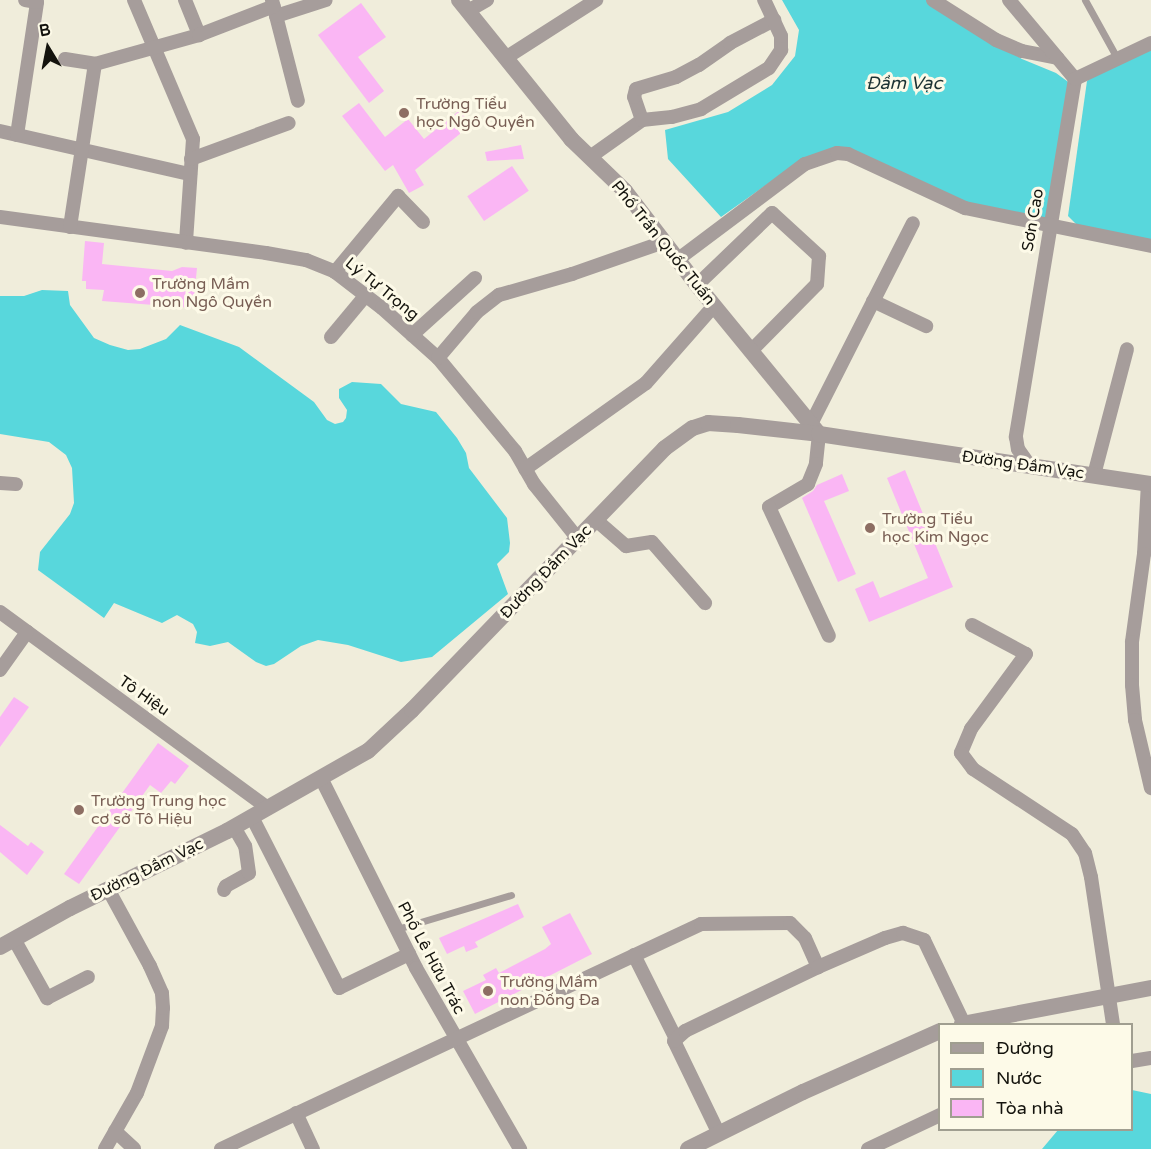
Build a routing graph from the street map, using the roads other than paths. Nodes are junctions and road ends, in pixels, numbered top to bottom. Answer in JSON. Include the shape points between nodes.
{"nodes":[{"id":1,"x":25,"y":0,"type":"edge"},
{"id":2,"x":134,"y":0,"type":"edge"},
{"id":3,"x":185,"y":0,"type":"edge"},
{"id":4,"x":326,"y":0,"type":"edge"},
{"id":5,"x":487,"y":0,"type":"edge"},
{"id":6,"x":596,"y":0,"type":"edge"},
{"id":7,"x":764,"y":0,"type":"edge"},
{"id":8,"x":933,"y":0,"type":"edge"},
{"id":9,"x":1009,"y":0,"type":"edge"},
{"id":10,"x":1085,"y":0,"type":"edge"},
{"id":11,"x":464,"y":6,"type":"edge"},
{"id":12,"x":274,"y":7,"type":"edge"},
{"id":13,"x":774,"y":20,"type":"junction"},
{"id":14,"x":199,"y":35,"type":"junction"},
{"id":15,"x":1151,"y":43,"type":"edge"},
{"id":16,"x":153,"y":49,"type":"junction"},
{"id":17,"x":507,"y":57,"type":"junction"},
{"id":18,"x":1057,"y":58,"type":"junction"},
{"id":19,"x":1117,"y":58,"type":"junction"},
{"id":20,"x":65,"y":59,"type":"dead end"},
{"id":21,"x":95,"y":64,"type":"junction"},
{"id":22,"x":1075,"y":79,"type":"junction"},
{"id":23,"x":298,"y":101,"type":"dead end"},
{"id":24,"x":642,"y":120,"type":"junction"},
{"id":25,"x":289,"y":123,"type":"dead end"},
{"id":26,"x":0,"y":131,"type":"edge"},
{"id":27,"x":17,"y":135,"type":"junction"},
{"id":28,"x":82,"y":148,"type":"junction"},
{"id":29,"x":590,"y":157,"type":"junction"},
{"id":30,"x":191,"y":159,"type":"junction"},
{"id":31,"x":190,"y":174,"type":"junction"},
{"id":32,"x":0,"y":218,"type":"edge"},
{"id":33,"x":423,"y":222,"type":"dead end"},
{"id":34,"x":913,"y":223,"type":"dead end"},
{"id":35,"x":70,"y":227,"type":"junction"},
{"id":36,"x":1049,"y":227,"type":"junction"},
{"id":37,"x":664,"y":242,"type":"junction"},
{"id":38,"x":186,"y":243,"type":"junction"},
{"id":39,"x":1151,"y":246,"type":"edge"},
{"id":40,"x":677,"y":260,"type":"junction"},
{"id":41,"x":335,"y":272,"type":"junction"},
{"id":42,"x":475,"y":278,"type":"dead end"},
{"id":43,"x":697,"y":285,"type":"junction"},
{"id":44,"x":366,"y":295,"type":"junction"},
{"id":45,"x":873,"y":301,"type":"junction"},
{"id":46,"x":714,"y":306,"type":"junction"},
{"id":47,"x":926,"y":326,"type":"dead end"},
{"id":48,"x":412,"y":335,"type":"junction"},
{"id":49,"x":331,"y":337,"type":"dead end"},
{"id":50,"x":1127,"y":349,"type":"dead end"},
{"id":51,"x":752,"y":351,"type":"junction"},
{"id":52,"x":438,"y":358,"type":"junction"},
{"id":53,"x":815,"y":429,"type":"junction"},
{"id":54,"x":1029,"y":465,"type":"junction"},
{"id":55,"x":525,"y":469,"type":"junction"},
{"id":56,"x":1094,"y":475,"type":"junction"},
{"id":57,"x":0,"y":483,"type":"edge"},
{"id":58,"x":1149,"y":483,"type":"edge"},
{"id":59,"x":16,"y":484,"type":"dead end"},
{"id":60,"x":596,"y":520,"type":"junction"},
{"id":61,"x":578,"y":539,"type":"junction"},
{"id":62,"x":705,"y":603,"type":"dead end"},
{"id":63,"x":0,"y":612,"type":"edge"},
{"id":64,"x":972,"y":626,"type":"dead end"},
{"id":65,"x":27,"y":632,"type":"junction"},
{"id":66,"x":829,"y":636,"type":"dead end"},
{"id":67,"x":0,"y":670,"type":"edge"},
{"id":68,"x":321,"y":778,"type":"junction"},
{"id":69,"x":1151,"y":788,"type":"edge"},
{"id":70,"x":268,"y":808,"type":"junction"},
{"id":71,"x":252,"y":817,"type":"junction"},
{"id":72,"x":234,"y":827,"type":"junction"},
{"id":73,"x":108,"y":889,"type":"junction"},
{"id":74,"x":224,"y":890,"type":"dead end"},
{"id":75,"x":511,"y":895,"type":"dead end"},
{"id":76,"x":396,"y":929,"type":"junction"},
{"id":77,"x":7,"y":943,"type":"edge"},
{"id":78,"x":409,"y":954,"type":"junction"},
{"id":79,"x":634,"y":955,"type":"junction"},
{"id":80,"x":818,"y":967,"type":"junction"},
{"id":81,"x":88,"y":977,"type":"dead end"},
{"id":82,"x":1151,"y":988,"type":"edge"},
{"id":83,"x":1109,"y":996,"type":"junction"},
{"id":84,"x":964,"y":1023,"type":"edge"},
{"id":85,"x":969,"y":1023,"type":"edge"},
{"id":86,"x":1113,"y":1023,"type":"edge"},
{"id":87,"x":938,"y":1031,"type":"edge"},
{"id":88,"x":676,"y":1039,"type":"junction"},
{"id":89,"x":455,"y":1040,"type":"junction"},
{"id":90,"x":1151,"y":1058,"type":"edge"},
{"id":91,"x":1133,"y":1061,"type":"edge"},
{"id":92,"x":296,"y":1113,"type":"junction"},
{"id":93,"x":938,"y":1115,"type":"edge"},
{"id":94,"x":115,"y":1131,"type":"junction"},
{"id":95,"x":719,"y":1134,"type":"junction"},
{"id":96,"x":693,"y":1148,"type":"edge"},
{"id":97,"x":105,"y":1149,"type":"edge"},
{"id":98,"x":134,"y":1149,"type":"edge"},
{"id":99,"x":221,"y":1149,"type":"edge"},
{"id":100,"x":313,"y":1149,"type":"edge"},
{"id":101,"x":520,"y":1149,"type":"edge"},
{"id":102,"x":868,"y":1149,"type":"edge"}],
"edges":[{"from":1,"to":27,"type":"street","via":[[37,2]]},
{"from":2,"to":16,"type":"street","via":[[152,37]]},
{"from":3,"to":14,"type":"street"},
{"from":4,"to":12,"type":"street"},
{"from":5,"to":11,"type":"street"},
{"from":6,"to":17,"type":"street"},
{"from":7,"to":13,"type":"street"},
{"from":8,"to":18,"type":"street","via":[[996,40]]},
{"from":9,"to":18,"type":"street"},
{"from":10,"to":19,"type":"lane"},
{"from":11,"to":17,"type":"street","name":"Phố Trần Quốc Tuấn"},
{"from":12,"to":14,"type":"street"},
{"from":12,"to":23,"type":"street"},
{"from":13,"to":24,"type":"street","via":[[675,77],[636,88],[634,97]]},
{"from":13,"to":24,"type":"street","via":[[781,36],[781,50],[769,68],[701,109]]},
{"from":14,"to":16,"type":"street"},
{"from":15,"to":19,"type":"street"},
{"from":16,"to":21,"type":"street"},
{"from":16,"to":30,"type":"street","via":[[193,139]]},
{"from":17,"to":29,"type":"street","name":"Phố Trần Quốc Tuấn","via":[[571,139]]},
{"from":18,"to":22,"type":"street"},
{"from":19,"to":22,"type":"street"},
{"from":20,"to":21,"type":"street"},
{"from":21,"to":28,"type":"street"},
{"from":22,"to":36,"type":"street","name":"Sơn Cao"},
{"from":24,"to":29,"type":"street"},
{"from":25,"to":30,"type":"street"},
{"from":26,"to":27,"type":"street"},
{"from":27,"to":28,"type":"street"},
{"from":28,"to":31,"type":"street"},
{"from":28,"to":35,"type":"street"},
{"from":29,"to":37,"type":"street","name":"Phố Trần Quốc Tuấn","via":[[624,191]]},
{"from":30,"to":31,"type":"street"},
{"from":31,"to":38,"type":"street"},
{"from":32,"to":35,"type":"street","name":"Lý Tự Trọng"},
{"from":33,"to":41,"type":"street","via":[[398,196]]},
{"from":34,"to":45,"type":"street"},
{"from":35,"to":38,"type":"street","name":"Lý Tự Trọng"},
{"from":36,"to":39,"type":"street"},
{"from":36,"to":40,"type":"street","via":[[965,208],[848,154],[837,153],[805,164]]},
{"from":36,"to":54,"type":"street","name":"Sơn Cao","via":[[1016,437],[1018,449]]},
{"from":37,"to":40,"type":"street","name":"Phố Trần Quốc Tuấn"},
{"from":37,"to":52,"type":"street","via":[[499,295],[477,312]]},
{"from":38,"to":41,"type":"street","name":"Lý Tự Trọng","via":[[306,260]]},
{"from":40,"to":43,"type":"street","name":"Phố Trần Quốc Tuấn"},
{"from":41,"to":44,"type":"street","name":"Lý Tự Trọng"},
{"from":42,"to":48,"type":"street"},
{"from":43,"to":46,"type":"street","name":"Phố Trần Quốc Tuấn"},
{"from":43,"to":51,"type":"street","via":[[772,213],[819,256],[817,284]]},
{"from":44,"to":48,"type":"street","name":"Lý Tự Trọng"},
{"from":44,"to":49,"type":"street"},
{"from":45,"to":47,"type":"street"},
{"from":45,"to":53,"type":"street"},
{"from":46,"to":51,"type":"street","name":"Phố Trần Quốc Tuấn"},
{"from":46,"to":55,"type":"street","via":[[646,383]]},
{"from":48,"to":52,"type":"street","name":"Lý Tự Trọng"},
{"from":50,"to":56,"type":"street"},
{"from":51,"to":53,"type":"street","name":"Phố Trần Quốc Tuấn"},
{"from":52,"to":55,"type":"street","name":"Lý Tự Trọng","via":[[515,451]]},
{"from":53,"to":54,"type":"street","name":"Đường Đầm Vạc"},
{"from":53,"to":60,"type":"street","name":"Đường Đầm Vạc","via":[[708,423],[693,428],[665,448]]},
{"from":53,"to":66,"type":"street","via":[[816,464],[808,484],[769,507]]},
{"from":54,"to":56,"type":"street","name":"Đường Đầm Vạc"},
{"from":55,"to":61,"type":"street","name":"Lý Tự Trọng"},
{"from":56,"to":58,"type":"street","name":"Đường Đầm Vạc"},
{"from":57,"to":59,"type":"street"},
{"from":58,"to":69,"type":"street","via":[[1132,642],[1132,685]]},
{"from":60,"to":61,"type":"street","name":"Đường Đầm Vạc"},
{"from":60,"to":62,"type":"street","via":[[626,546],[652,542]]},
{"from":61,"to":68,"type":"street","name":"Đường Đầm Vạc","via":[[368,751]]},
{"from":63,"to":65,"type":"street","name":"Tô Hiệu"},
{"from":64,"to":83,"type":"street","via":[[1026,654],[971,729],[961,753],[973,769],[1072,834],[1085,853]]},
{"from":65,"to":67,"type":"street"},
{"from":65,"to":70,"type":"street","name":"Tô Hiệu"},
{"from":68,"to":70,"type":"street","name":"Đường Đầm Vạc"},
{"from":68,"to":76,"type":"street","name":"Phố Lê Hữu Trác"},
{"from":70,"to":71,"type":"street","name":"Đường Đầm Vạc"},
{"from":71,"to":72,"type":"street","name":"Đường Đầm Vạc"},
{"from":71,"to":78,"type":"street","via":[[339,988]]},
{"from":72,"to":73,"type":"street","name":"Đường Đầm Vạc"},
{"from":72,"to":74,"type":"street","via":[[245,846],[249,873]]},
{"from":73,"to":77,"type":"street","name":"Đường Đầm Vạc"},
{"from":73,"to":94,"type":"street","via":[[150,966],[162,993],[163,1008],[162,1026],[137,1093]]},
{"from":75,"to":76,"type":"lane"},
{"from":76,"to":78,"type":"street","name":"Phố Lê Hữu Trác"},
{"from":77,"to":81,"type":"street","via":[[47,998]]},
{"from":78,"to":89,"type":"street","name":"Phố Lê Hữu Trác"},
{"from":79,"to":80,"type":"street","via":[[701,924],[790,923],[805,938]]},
{"from":79,"to":88,"type":"street"},
{"from":79,"to":89,"type":"street"},
{"from":80,"to":84,"type":"street","via":[[903,933],[924,940]]},
{"from":80,"to":88,"type":"street","via":[[685,1031]]},
{"from":82,"to":83,"type":"street"},
{"from":83,"to":85,"type":"street"},
{"from":83,"to":86,"type":"street"},
{"from":87,"to":95,"type":"street"},
{"from":88,"to":95,"type":"street"},
{"from":89,"to":92,"type":"street"},
{"from":89,"to":101,"type":"street","name":"Phố Lê Hữu Trác"},
{"from":90,"to":91,"type":"street"},
{"from":92,"to":99,"type":"street"},
{"from":92,"to":100,"type":"street"},
{"from":93,"to":102,"type":"street"},
{"from":94,"to":97,"type":"street"},
{"from":94,"to":98,"type":"street"},
{"from":95,"to":96,"type":"street"}]}
